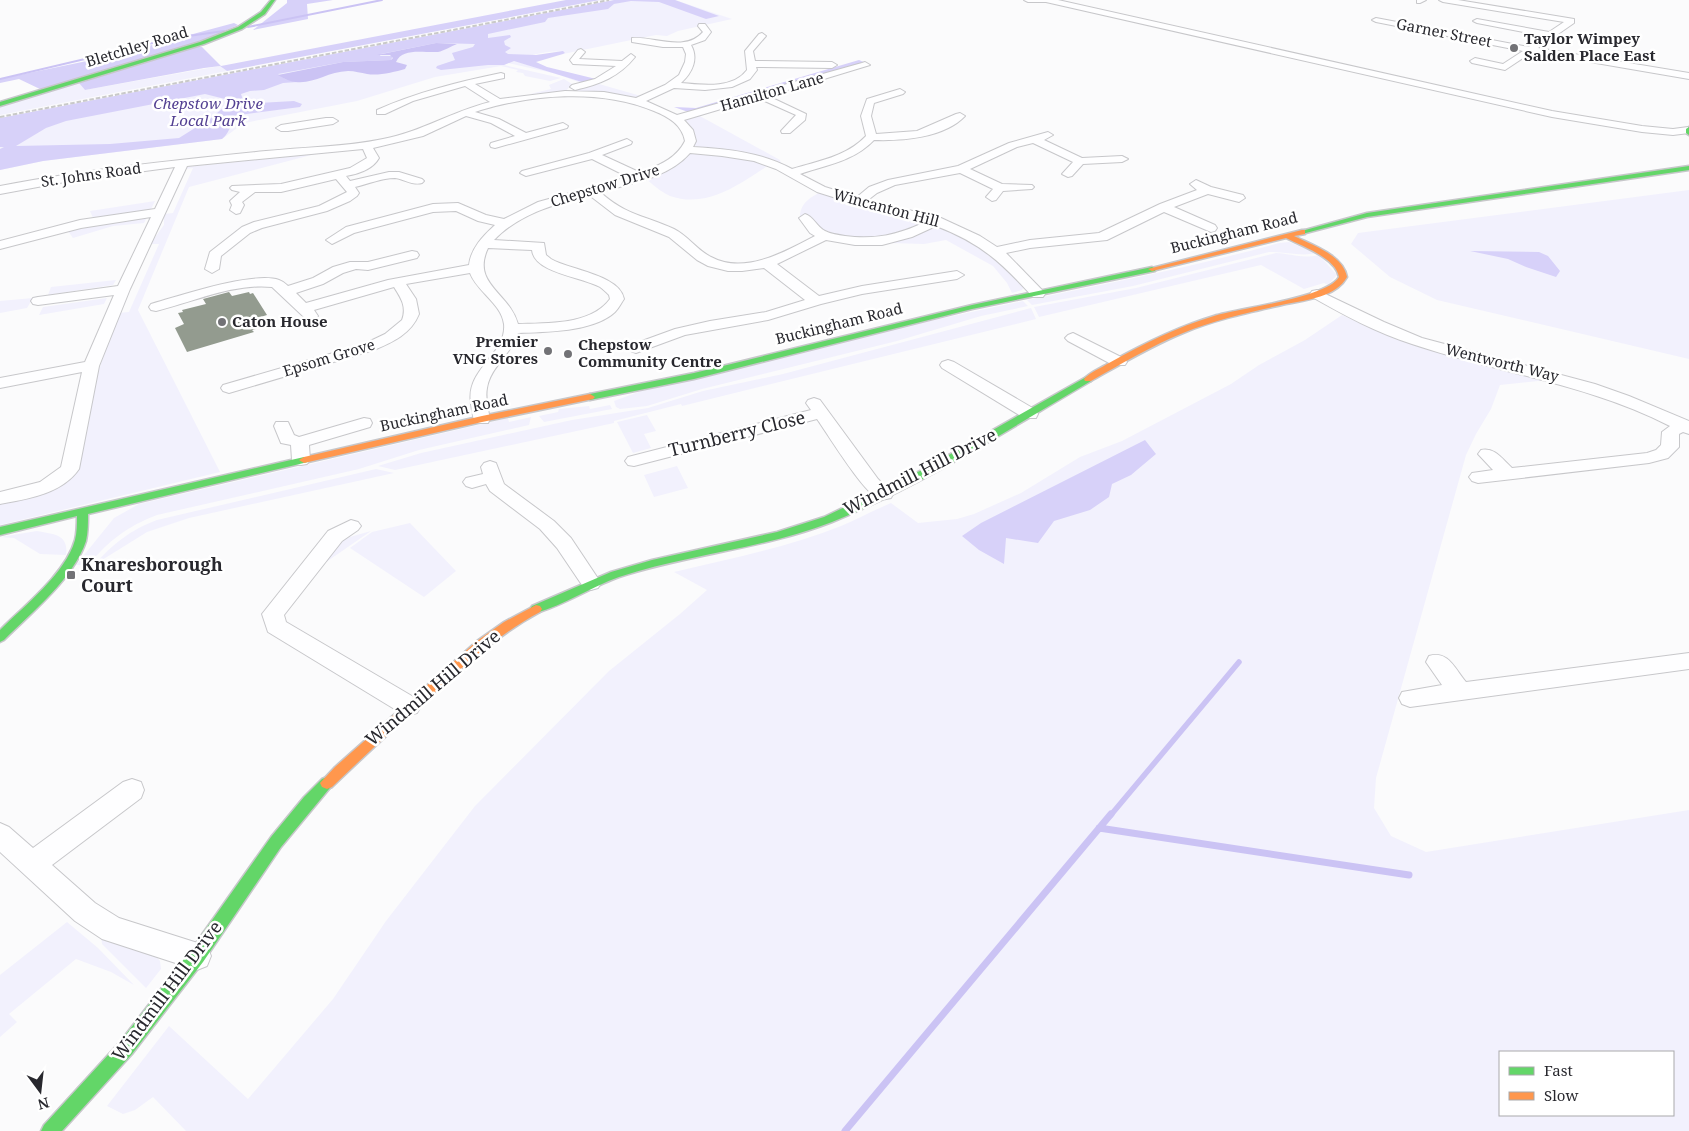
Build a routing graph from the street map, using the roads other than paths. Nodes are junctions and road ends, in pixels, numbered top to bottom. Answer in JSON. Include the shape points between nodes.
{"nodes":[{"id":1,"x":273,"y":0,"type":"edge"},
{"id":2,"x":1028,"y":0,"type":"edge"},
{"id":3,"x":1443,"y":0,"type":"edge"},
{"id":4,"x":1047,"y":2,"type":"edge"},
{"id":5,"x":1496,"y":8,"type":"junction"},
{"id":6,"x":1400,"y":15,"type":"dead end"},
{"id":7,"x":1376,"y":20,"type":"dead end"},
{"id":8,"x":1387,"y":22,"type":"junction"},
{"id":9,"x":1472,"y":25,"type":"junction"},
{"id":10,"x":1418,"y":28,"type":"junction"},
{"id":11,"x":708,"y":32,"type":"dead end"},
{"id":12,"x":1408,"y":34,"type":"dead end"},
{"id":13,"x":1551,"y":35,"type":"junction"},
{"id":14,"x":1457,"y":36,"type":"junction"},
{"id":15,"x":640,"y":43,"type":"dead end"},
{"id":16,"x":684,"y":43,"type":"junction"},
{"id":17,"x":755,"y":44,"type":"dead end"},
{"id":18,"x":1532,"y":50,"type":"junction"},
{"id":19,"x":581,"y":52,"type":"dead end"},
{"id":20,"x":1475,"y":61,"type":"dead end"},
{"id":21,"x":751,"y":64,"type":"junction"},
{"id":22,"x":832,"y":65,"type":"dead end"},
{"id":23,"x":866,"y":65,"type":"dead end"},
{"id":24,"x":502,"y":76,"type":"dead end"},
{"id":25,"x":1689,"y":76,"type":"edge"},
{"id":26,"x":466,"y":83,"type":"junction"},
{"id":27,"x":673,"y":85,"type":"junction"},
{"id":28,"x":900,"y":92,"type":"dead end"},
{"id":29,"x":568,"y":94,"type":"junction"},
{"id":30,"x":758,"y":95,"type":"junction"},
{"id":31,"x":636,"y":101,"type":"junction"},
{"id":32,"x":499,"y":102,"type":"junction"},
{"id":33,"x":0,"y":104,"type":"edge"},
{"id":34,"x":380,"y":112,"type":"dead end"},
{"id":35,"x":466,"y":113,"type":"junction"},
{"id":36,"x":960,"y":116,"type":"dead end"},
{"id":37,"x":678,"y":118,"type":"junction"},
{"id":38,"x":333,"y":120,"type":"dead end"},
{"id":39,"x":563,"y":126,"type":"dead end"},
{"id":40,"x":281,"y":128,"type":"dead end"},
{"id":41,"x":293,"y":128,"type":"junction"},
{"id":42,"x":786,"y":131,"type":"dead end"},
{"id":43,"x":1689,"y":132,"type":"edge"},
{"id":44,"x":1048,"y":135,"type":"dead end"},
{"id":45,"x":525,"y":137,"type":"junction"},
{"id":46,"x":872,"y":137,"type":"junction"},
{"id":47,"x":1034,"y":139,"type":"junction"},
{"id":48,"x":627,"y":142,"type":"dead end"},
{"id":49,"x":495,"y":145,"type":"dead end"},
{"id":50,"x":367,"y":146,"type":"junction"},
{"id":51,"x":687,"y":150,"type":"junction"},
{"id":52,"x":284,"y":153,"type":"junction"},
{"id":53,"x":593,"y":155,"type":"junction"},
{"id":54,"x":1122,"y":159,"type":"dead end"},
{"id":55,"x":1080,"y":161,"type":"junction"},
{"id":56,"x":182,"y":164,"type":"junction"},
{"id":57,"x":1689,"y":168,"type":"edge"},
{"id":58,"x":961,"y":169,"type":"junction"},
{"id":59,"x":526,"y":173,"type":"dead end"},
{"id":60,"x":790,"y":173,"type":"junction"},
{"id":61,"x":338,"y":174,"type":"junction"},
{"id":62,"x":1068,"y":174,"type":"dead end"},
{"id":63,"x":638,"y":178,"type":"junction"},
{"id":64,"x":418,"y":181,"type":"dead end"},
{"id":65,"x":1195,"y":183,"type":"dead end"},
{"id":66,"x":348,"y":185,"type":"junction"},
{"id":67,"x":1028,"y":187,"type":"dead end"},
{"id":68,"x":236,"y":188,"type":"dead end"},
{"id":69,"x":252,"y":188,"type":"junction"},
{"id":70,"x":0,"y":190,"type":"edge"},
{"id":71,"x":590,"y":190,"type":"junction"},
{"id":72,"x":1207,"y":190,"type":"junction"},
{"id":73,"x":1239,"y":198,"type":"dead end"},
{"id":74,"x":858,"y":203,"type":"junction"},
{"id":75,"x":390,"y":204,"type":"dead end"},
{"id":76,"x":1164,"y":207,"type":"junction"},
{"id":77,"x":236,"y":210,"type":"dead end"},
{"id":78,"x":160,"y":212,"type":"junction"},
{"id":79,"x":402,"y":216,"type":"junction"},
{"id":80,"x":805,"y":218,"type":"dead end"},
{"id":81,"x":937,"y":221,"type":"junction"},
{"id":82,"x":505,"y":223,"type":"junction"},
{"id":83,"x":1211,"y":228,"type":"dead end"},
{"id":84,"x":824,"y":236,"type":"junction"},
{"id":85,"x":1288,"y":236,"type":"junction"},
{"id":86,"x":332,"y":240,"type":"dead end"},
{"id":87,"x":483,"y":244,"type":"junction"},
{"id":88,"x":0,"y":245,"type":"edge"},
{"id":89,"x":996,"y":251,"type":"junction"},
{"id":90,"x":413,"y":254,"type":"dead end"},
{"id":91,"x":768,"y":264,"type":"junction"},
{"id":92,"x":475,"y":268,"type":"junction"},
{"id":93,"x":212,"y":269,"type":"dead end"},
{"id":94,"x":957,"y":275,"type":"dead end"},
{"id":95,"x":397,"y":282,"type":"junction"},
{"id":96,"x":123,"y":289,"type":"junction"},
{"id":97,"x":286,"y":291,"type":"junction"},
{"id":98,"x":1038,"y":294,"type":"junction"},
{"id":99,"x":1317,"y":294,"type":"junction"},
{"id":100,"x":38,"y":301,"type":"dead end"},
{"id":101,"x":816,"y":301,"type":"junction"},
{"id":102,"x":156,"y":307,"type":"dead end"},
{"id":103,"x":511,"y":329,"type":"junction"},
{"id":104,"x":1073,"y":338,"type":"dead end"},
{"id":105,"x":636,"y":348,"type":"dead end"},
{"id":106,"x":1119,"y":362,"type":"junction"},
{"id":107,"x":948,"y":365,"type":"dead end"},
{"id":108,"x":91,"y":366,"type":"junction"},
{"id":109,"x":0,"y":383,"type":"edge"},
{"id":110,"x":229,"y":388,"type":"dead end"},
{"id":111,"x":356,"y":406,"type":"dead end"},
{"id":112,"x":1030,"y":414,"type":"junction"},
{"id":113,"x":482,"y":419,"type":"junction"},
{"id":114,"x":282,"y":426,"type":"dead end"},
{"id":115,"x":1686,"y":427,"type":"edge"},
{"id":116,"x":300,"y":442,"type":"junction"},
{"id":117,"x":1487,"y":454,"type":"dead end"},
{"id":118,"x":301,"y":460,"type":"junction"},
{"id":119,"x":634,"y":461,"type":"dead end"},
{"id":120,"x":1508,"y":474,"type":"junction"},
{"id":121,"x":1478,"y":477,"type":"dead end"},
{"id":122,"x":472,"y":482,"type":"dead end"},
{"id":123,"x":884,"y":494,"type":"junction"},
{"id":124,"x":0,"y":498,"type":"edge"},
{"id":125,"x":83,"y":511,"type":"junction"},
{"id":126,"x":352,"y":526,"type":"dead end"},
{"id":127,"x":0,"y":531,"type":"edge"},
{"id":128,"x":591,"y":583,"type":"junction"},
{"id":129,"x":0,"y":636,"type":"edge"},
{"id":130,"x":1689,"y":661,"type":"edge"},
{"id":131,"x":1437,"y":662,"type":"dead end"},
{"id":132,"x":1460,"y":691,"type":"junction"},
{"id":133,"x":1410,"y":698,"type":"dead end"},
{"id":134,"x":409,"y":706,"type":"junction"},
{"id":135,"x":132,"y":790,"type":"dead end"},
{"id":136,"x":0,"y":835,"type":"edge"},
{"id":137,"x":33,"y":863,"type":"junction"},
{"id":138,"x":197,"y":956,"type":"junction"},
{"id":139,"x":50,"y":1131,"type":"edge"}],
"edges":[{"from":1,"to":33,"type":"street","name":"Bletchley Road","via":[[263,13],[240,28],[202,43]]},
{"from":2,"to":4,"type":"street"},
{"from":3,"to":5,"type":"street"},
{"from":4,"to":43,"type":"street","via":[[1552,114],[1615,126]]},
{"from":5,"to":9,"type":"street"},
{"from":5,"to":13,"type":"street","via":[[1571,21]]},
{"from":6,"to":8,"type":"street"},
{"from":7,"to":8,"type":"street","name":"Garner Street"},
{"from":8,"to":10,"type":"street","name":"Garner Street"},
{"from":9,"to":13,"type":"street"},
{"from":9,"to":14,"type":"street"},
{"from":10,"to":12,"type":"street"},
{"from":10,"to":14,"type":"street","name":"Garner Street"},
{"from":11,"to":16,"type":"street","via":[[703,38]]},
{"from":13,"to":18,"type":"street"},
{"from":14,"to":18,"type":"street","name":"Garner Street"},
{"from":15,"to":16,"type":"street"},
{"from":16,"to":27,"type":"street","via":[[689,50],[689,66]]},
{"from":17,"to":21,"type":"street"},
{"from":18,"to":20,"type":"street","via":[[1506,67]]},
{"from":18,"to":25,"type":"street","name":"Garner Street"},
{"from":19,"to":29,"type":"street","via":[[574,60],[576,62],[628,61],[616,72],[580,85]]},
{"from":21,"to":22,"type":"street"},
{"from":21,"to":27,"type":"street","via":[[750,74],[737,83],[712,87]]},
{"from":23,"to":30,"type":"street","name":"Hamilton Lane"},
{"from":24,"to":26,"type":"street"},
{"from":26,"to":32,"type":"street"},
{"from":26,"to":34,"type":"street","via":[[410,99]]},
{"from":27,"to":31,"type":"street"},
{"from":28,"to":46,"type":"street","via":[[870,101],[866,116]]},
{"from":29,"to":31,"type":"street","via":[[605,95]]},
{"from":29,"to":32,"type":"street"},
{"from":30,"to":37,"type":"street","name":"Hamilton Lane"},
{"from":30,"to":42,"type":"street","via":[[801,114],[801,118]]},
{"from":31,"to":37,"type":"street"},
{"from":32,"to":35,"type":"street"},
{"from":35,"to":45,"type":"street","via":[[494,121]]},
{"from":35,"to":50,"type":"street","via":[[416,135]]},
{"from":36,"to":46,"type":"street","via":[[920,135]]},
{"from":37,"to":51,"type":"street","via":[[690,133],[691,142]]},
{"from":38,"to":41,"type":"street"},
{"from":39,"to":45,"type":"street"},
{"from":40,"to":41,"type":"street"},
{"from":41,"to":52,"type":"street","via":[[294,139]]},
{"from":44,"to":47,"type":"street"},
{"from":45,"to":49,"type":"street"},
{"from":46,"to":60,"type":"street","via":[[864,147]]},
{"from":47,"to":55,"type":"street"},
{"from":47,"to":58,"type":"street"},
{"from":48,"to":53,"type":"street"},
{"from":50,"to":52,"type":"street"},
{"from":50,"to":61,"type":"street","via":[[373,158],[371,162]]},
{"from":51,"to":60,"type":"street","name":"Wincanton Hill","via":[[750,157]]},
{"from":51,"to":63,"type":"street","name":"Chepstow Drive","via":[[668,166]]},
{"from":52,"to":56,"type":"street"},
{"from":53,"to":59,"type":"street"},
{"from":53,"to":63,"type":"street"},
{"from":54,"to":55,"type":"street"},
{"from":55,"to":62,"type":"street"},
{"from":56,"to":70,"type":"street","name":"St. Johns Road","via":[[82,175]]},
{"from":56,"to":78,"type":"street"},
{"from":57,"to":85,"type":"street","name":"Buckingham Road","via":[[1403,208]]},
{"from":58,"to":67,"type":"street","via":[[996,193]]},
{"from":58,"to":74,"type":"street","via":[[892,182],[873,190]]},
{"from":60,"to":74,"type":"street","name":"Wincanton Hill","via":[[824,191]]},
{"from":61,"to":66,"type":"street"},
{"from":61,"to":69,"type":"street","via":[[281,188]]},
{"from":63,"to":71,"type":"street","name":"Chepstow Drive"},
{"from":64,"to":66,"type":"street","via":[[389,175]]},
{"from":65,"to":72,"type":"street"},
{"from":66,"to":93,"type":"street","via":[[353,193],[343,202],[246,230],[215,255]]},
{"from":68,"to":69,"type":"street"},
{"from":69,"to":77,"type":"street","via":[[236,201]]},
{"from":71,"to":82,"type":"street","name":"Chepstow Drive","via":[[539,207]]},
{"from":71,"to":91,"type":"street","via":[[615,211],[674,234],[713,263],[729,267]]},
{"from":72,"to":73,"type":"street"},
{"from":72,"to":76,"type":"street"},
{"from":74,"to":81,"type":"street","name":"Wincanton Hill"},
{"from":75,"to":79,"type":"street"},
{"from":76,"to":83,"type":"street"},
{"from":76,"to":89,"type":"street","via":[[1102,237]]},
{"from":78,"to":88,"type":"street","via":[[80,224]]},
{"from":78,"to":96,"type":"street"},
{"from":79,"to":82,"type":"street","via":[[447,206]]},
{"from":79,"to":86,"type":"street","via":[[350,230]]},
{"from":80,"to":84,"type":"street","via":[[814,230]]},
{"from":81,"to":84,"type":"street","via":[[917,231],[877,243]]},
{"from":81,"to":89,"type":"street","name":"Wincanton Hill"},
{"from":82,"to":87,"type":"street","name":"Chepstow Drive"},
{"from":84,"to":91,"type":"street"},
{"from":85,"to":98,"type":"street","name":"Buckingham Road"},
{"from":85,"to":99,"type":"street","name":"Windmill Hill Drive","via":[[1341,267],[1342,283]]},
{"from":87,"to":92,"type":"street","name":"Chepstow Drive"},
{"from":87,"to":103,"type":"street","via":[[543,243],[538,252],[541,259],[604,284],[616,293],[617,299],[610,311],[587,321]]},
{"from":89,"to":98,"type":"street","name":"Wincanton Hill"},
{"from":90,"to":97,"type":"street","via":[[381,264],[347,267]]},
{"from":91,"to":101,"type":"street"},
{"from":92,"to":95,"type":"street"},
{"from":92,"to":103,"type":"street","via":[[478,281],[510,317]]},
{"from":94,"to":101,"type":"street","via":[[919,277]]},
{"from":95,"to":97,"type":"street","via":[[341,296],[308,313]]},
{"from":95,"to":110,"type":"street","name":"Epsom Grove","via":[[411,303],[412,312],[401,330],[387,340]]},
{"from":96,"to":100,"type":"street"},
{"from":96,"to":108,"type":"street"},
{"from":97,"to":102,"type":"street","via":[[276,283],[247,284]]},
{"from":98,"to":113,"type":"street","name":"Buckingham Road","via":[[933,316],[694,376]]},
{"from":99,"to":106,"type":"street","name":"Windmill Hill Drive","via":[[1193,326],[1154,342]]},
{"from":99,"to":115,"type":"street","name":"Wentworth Way","via":[[1368,322],[1409,338],[1587,386],[1629,400]]},
{"from":101,"to":105,"type":"street","via":[[768,316],[710,325],[659,345]]},
{"from":103,"to":113,"type":"street","via":[[507,344],[479,385]]},
{"from":104,"to":106,"type":"street"},
{"from":106,"to":112,"type":"street","name":"Windmill Hill Drive"},
{"from":107,"to":112,"type":"street"},
{"from":108,"to":109,"type":"street"},
{"from":108,"to":124,"type":"street","via":[[70,469],[49,485]]},
{"from":111,"to":116,"type":"street","via":[[366,427]]},
{"from":112,"to":123,"type":"street","name":"Windmill Hill Drive"},
{"from":113,"to":118,"type":"street","name":"Buckingham Road"},
{"from":114,"to":116,"type":"street","via":[[287,439]]},
{"from":115,"to":120,"type":"street","via":[[1671,432],[1670,447],[1662,454],[1648,458]]},
{"from":116,"to":118,"type":"street"},
{"from":117,"to":120,"type":"street"},
{"from":118,"to":125,"type":"street","name":"Buckingham Road"},
{"from":119,"to":123,"type":"street","name":"Turnberry Close","via":[[655,461],[818,408]]},
{"from":120,"to":121,"type":"street"},
{"from":122,"to":128,"type":"street","via":[[492,472],[496,488],[547,525],[564,543]]},
{"from":123,"to":128,"type":"street","name":"Windmill Hill Drive","via":[[827,519],[777,535],[626,571]]},
{"from":125,"to":127,"type":"street","name":"Buckingham Road"},
{"from":125,"to":129,"type":"street","via":[[81,541],[74,558]]},
{"from":126,"to":134,"type":"street","via":[[335,536],[273,614],[276,626]]},
{"from":128,"to":134,"type":"street","name":"Windmill Hill Drive","via":[[525,614],[473,651]]},
{"from":130,"to":132,"type":"street"},
{"from":131,"to":132,"type":"street"},
{"from":132,"to":133,"type":"street"},
{"from":134,"to":138,"type":"street","name":"Windmill Hill Drive","via":[[310,801],[276,842]]},
{"from":135,"to":137,"type":"street"},
{"from":136,"to":137,"type":"street"},
{"from":137,"to":138,"type":"street","via":[[85,912],[112,929]]},
{"from":138,"to":139,"type":"street","name":"Windmill Hill Drive","via":[[126,1048]]}]}
